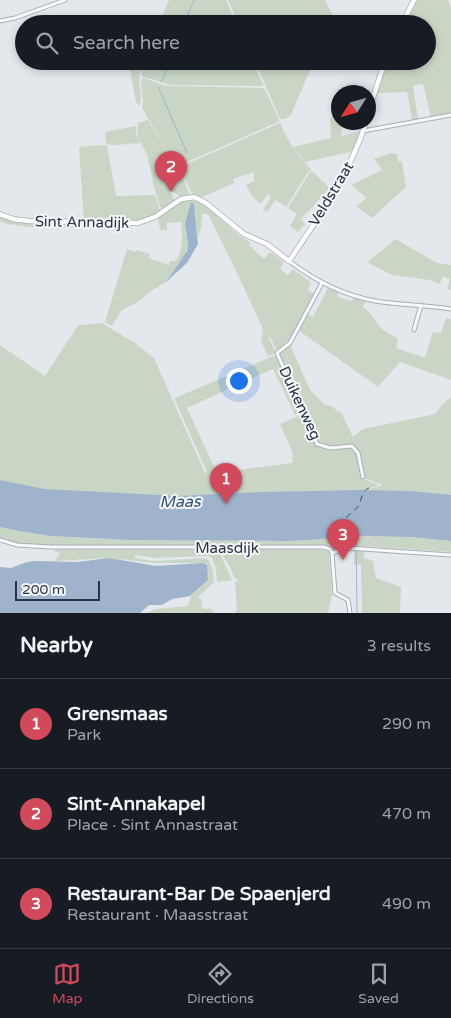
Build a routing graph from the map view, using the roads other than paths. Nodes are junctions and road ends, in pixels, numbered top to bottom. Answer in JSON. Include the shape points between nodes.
{"nodes":[{"id":1,"x":65,"y":0,"type":"edge"},
{"id":2,"x":414,"y":0,"type":"edge"},
{"id":3,"x":23,"y":15,"type":"edge"},
{"id":4,"x":406,"y":15,"type":"edge"},
{"id":5,"x":15,"y":18,"type":"edge"},
{"id":6,"x":0,"y":21,"type":"edge"},
{"id":7,"x":382,"y":70,"type":"edge"},
{"id":8,"x":376,"y":89,"type":"edge"},
{"id":9,"x":451,"y":115,"type":"edge"},
{"id":10,"x":363,"y":131,"type":"joint"},
{"id":11,"x":0,"y":214,"type":"edge"},
{"id":12,"x":289,"y":260,"type":"junction"},
{"id":13,"x":322,"y":283,"type":"junction"},
{"id":14,"x":421,"y":305,"type":"junction"},
{"id":15,"x":451,"y":309,"type":"edge"},
{"id":16,"x":414,"y":330,"type":"dead end"},
{"id":17,"x":363,"y":476,"type":"dead end"},
{"id":18,"x":0,"y":540,"type":"edge"},
{"id":19,"x":332,"y":553,"type":"junction"},
{"id":20,"x":451,"y":555,"type":"edge"},
{"id":21,"x":350,"y":613,"type":"edge"}],
"edges":[{"from":1,"to":3,"type":"street"},
{"from":2,"to":4,"type":"street"},
{"from":5,"to":6,"type":"street"},
{"from":7,"to":8,"type":"street"},
{"from":9,"to":10,"type":"street"},
{"from":10,"to":12,"type":"street","name":"Veldstraat","via":[[326,208]]},
{"from":11,"to":12,"type":"street","name":"Sint Annadijk","via":[[30,221],[133,223],[149,220],[181,199],[191,197],[200,199],[244,234]]},
{"from":12,"to":13,"type":"street"},
{"from":13,"to":14,"type":"street","via":[[374,301]]},
{"from":13,"to":17,"type":"street","name":"Duikenweg","via":[[290,343],[277,353],[317,444],[330,448],[351,445],[358,453]]},
{"from":14,"to":15,"type":"street"},
{"from":14,"to":16,"type":"street"},
{"from":18,"to":19,"type":"street","name":"Maasdijk","via":[[51,548],[324,547]]},
{"from":19,"to":20,"type":"street","name":"Maasdijk","via":[[344,548],[357,548]]},
{"from":19,"to":21,"type":"street","via":[[335,593],[348,600]]}]}
